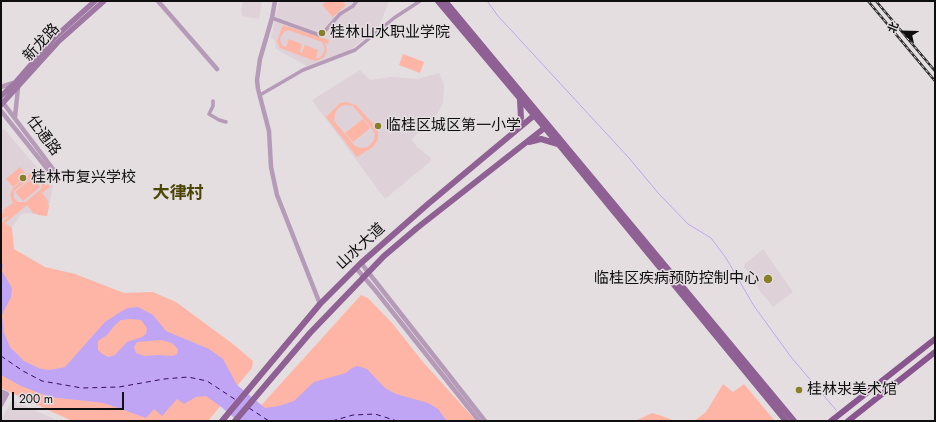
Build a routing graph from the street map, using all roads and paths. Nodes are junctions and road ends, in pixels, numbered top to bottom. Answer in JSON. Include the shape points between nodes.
{"nodes":[{"id":1,"x":95,"y":1,"type":"edge"},
{"id":2,"x":104,"y":1,"type":"edge"},
{"id":3,"x":158,"y":1,"type":"edge"},
{"id":4,"x":274,"y":1,"type":"edge"},
{"id":5,"x":357,"y":1,"type":"edge"},
{"id":6,"x":420,"y":1,"type":"edge"},
{"id":7,"x":438,"y":1,"type":"edge"},
{"id":8,"x":445,"y":1,"type":"edge"},
{"id":9,"x":272,"y":18,"type":"junction"},
{"id":10,"x":217,"y":70,"type":"dead end"},
{"id":11,"x":17,"y":85,"type":"junction"},
{"id":12,"x":1,"y":87,"type":"edge"},
{"id":13,"x":260,"y":95,"type":"junction"},
{"id":14,"x":1,"y":96,"type":"edge"},
{"id":15,"x":520,"y":99,"type":"junction"},
{"id":16,"x":213,"y":101,"type":"dead end"},
{"id":17,"x":2,"y":103,"type":"edge"},
{"id":18,"x":1,"y":111,"type":"edge"},
{"id":19,"x":536,"y":114,"type":"junction"},
{"id":20,"x":14,"y":117,"type":"junction"},
{"id":21,"x":1,"y":120,"type":"edge"},
{"id":22,"x":10,"y":122,"type":"junction"},
{"id":23,"x":226,"y":122,"type":"dead end"},
{"id":24,"x":547,"y":126,"type":"junction"},
{"id":25,"x":515,"y":130,"type":"junction"},
{"id":26,"x":526,"y":143,"type":"junction"},
{"id":27,"x":559,"y":145,"type":"junction"},
{"id":28,"x":358,"y":266,"type":"junction"},
{"id":29,"x":366,"y":275,"type":"junction"},
{"id":30,"x":320,"y":304,"type":"junction"},
{"id":31,"x":935,"y":339,"type":"edge"},
{"id":32,"x":935,"y":352,"type":"edge"},
{"id":33,"x":1,"y":396,"type":"edge"},
{"id":34,"x":1,"y":405,"type":"edge"},
{"id":35,"x":223,"y":420,"type":"edge"},
{"id":36,"x":235,"y":421,"type":"edge"},
{"id":37,"x":479,"y":421,"type":"edge"},
{"id":38,"x":485,"y":421,"type":"edge"},
{"id":39,"x":792,"y":421,"type":"edge"},
{"id":40,"x":831,"y":421,"type":"edge"},
{"id":41,"x":848,"y":421,"type":"edge"}],
"edges":[{"from":1,"to":11,"type":"main road","name":"新龙路","via":[[55,37]]},
{"from":2,"to":11,"type":"main road","name":"新龙路","via":[[59,41]]},
{"from":3,"to":10,"type":"street"},
{"from":4,"to":9,"type":"street"},
{"from":5,"to":9,"type":"street","via":[[319,35]]},
{"from":6,"to":13,"type":"street","via":[[394,18],[355,50],[303,70]]},
{"from":7,"to":15,"type":"main road"},
{"from":8,"to":19,"type":"main road"},
{"from":9,"to":13,"type":"street","via":[[260,59]]},
{"from":11,"to":12,"type":"street"},
{"from":11,"to":14,"type":"main road","name":"新龙路"},
{"from":11,"to":17,"type":"main road","name":"新龙路"},
{"from":11,"to":20,"type":"street"},
{"from":13,"to":30,"type":"street","via":[[269,131],[271,167],[277,196]]},
{"from":15,"to":19,"type":"main road"},
{"from":15,"to":25,"type":"main road","via":[[521,118]]},
{"from":16,"to":23,"type":"street","via":[[214,106],[209,114]]},
{"from":17,"to":20,"type":"street","name":"仕通路"},
{"from":18,"to":22,"type":"street","name":"仕通路"},
{"from":19,"to":24,"type":"main road"},
{"from":19,"to":25,"type":"main road","name":"山水大道"},
{"from":20,"to":22,"type":"street","name":"仕通路","via":[[56,173],[53,176]]},
{"from":21,"to":22,"type":"street"},
{"from":24,"to":26,"type":"main road","name":"山水大道"},
{"from":24,"to":27,"type":"main road"},
{"from":24,"to":39,"type":"main road"},
{"from":25,"to":28,"type":"main road","name":"山水大道"},
{"from":26,"to":27,"type":"main road","via":[[541,139]]},
{"from":26,"to":29,"type":"main road","name":"山水大道","via":[[417,228]]},
{"from":27,"to":39,"type":"main road"},
{"from":28,"to":29,"type":"street"},
{"from":28,"to":30,"type":"main road","name":"山水大道"},
{"from":29,"to":36,"type":"main road","name":"山水大道","via":[[310,333]]},
{"from":29,"to":37,"type":"street"},
{"from":29,"to":38,"type":"street"},
{"from":30,"to":35,"type":"main road","name":"山水大道"},
{"from":31,"to":40,"type":"highway"},
{"from":32,"to":41,"type":"highway"},
{"from":33,"to":34,"type":"street","via":[[3,392],[7,394]]}]}
